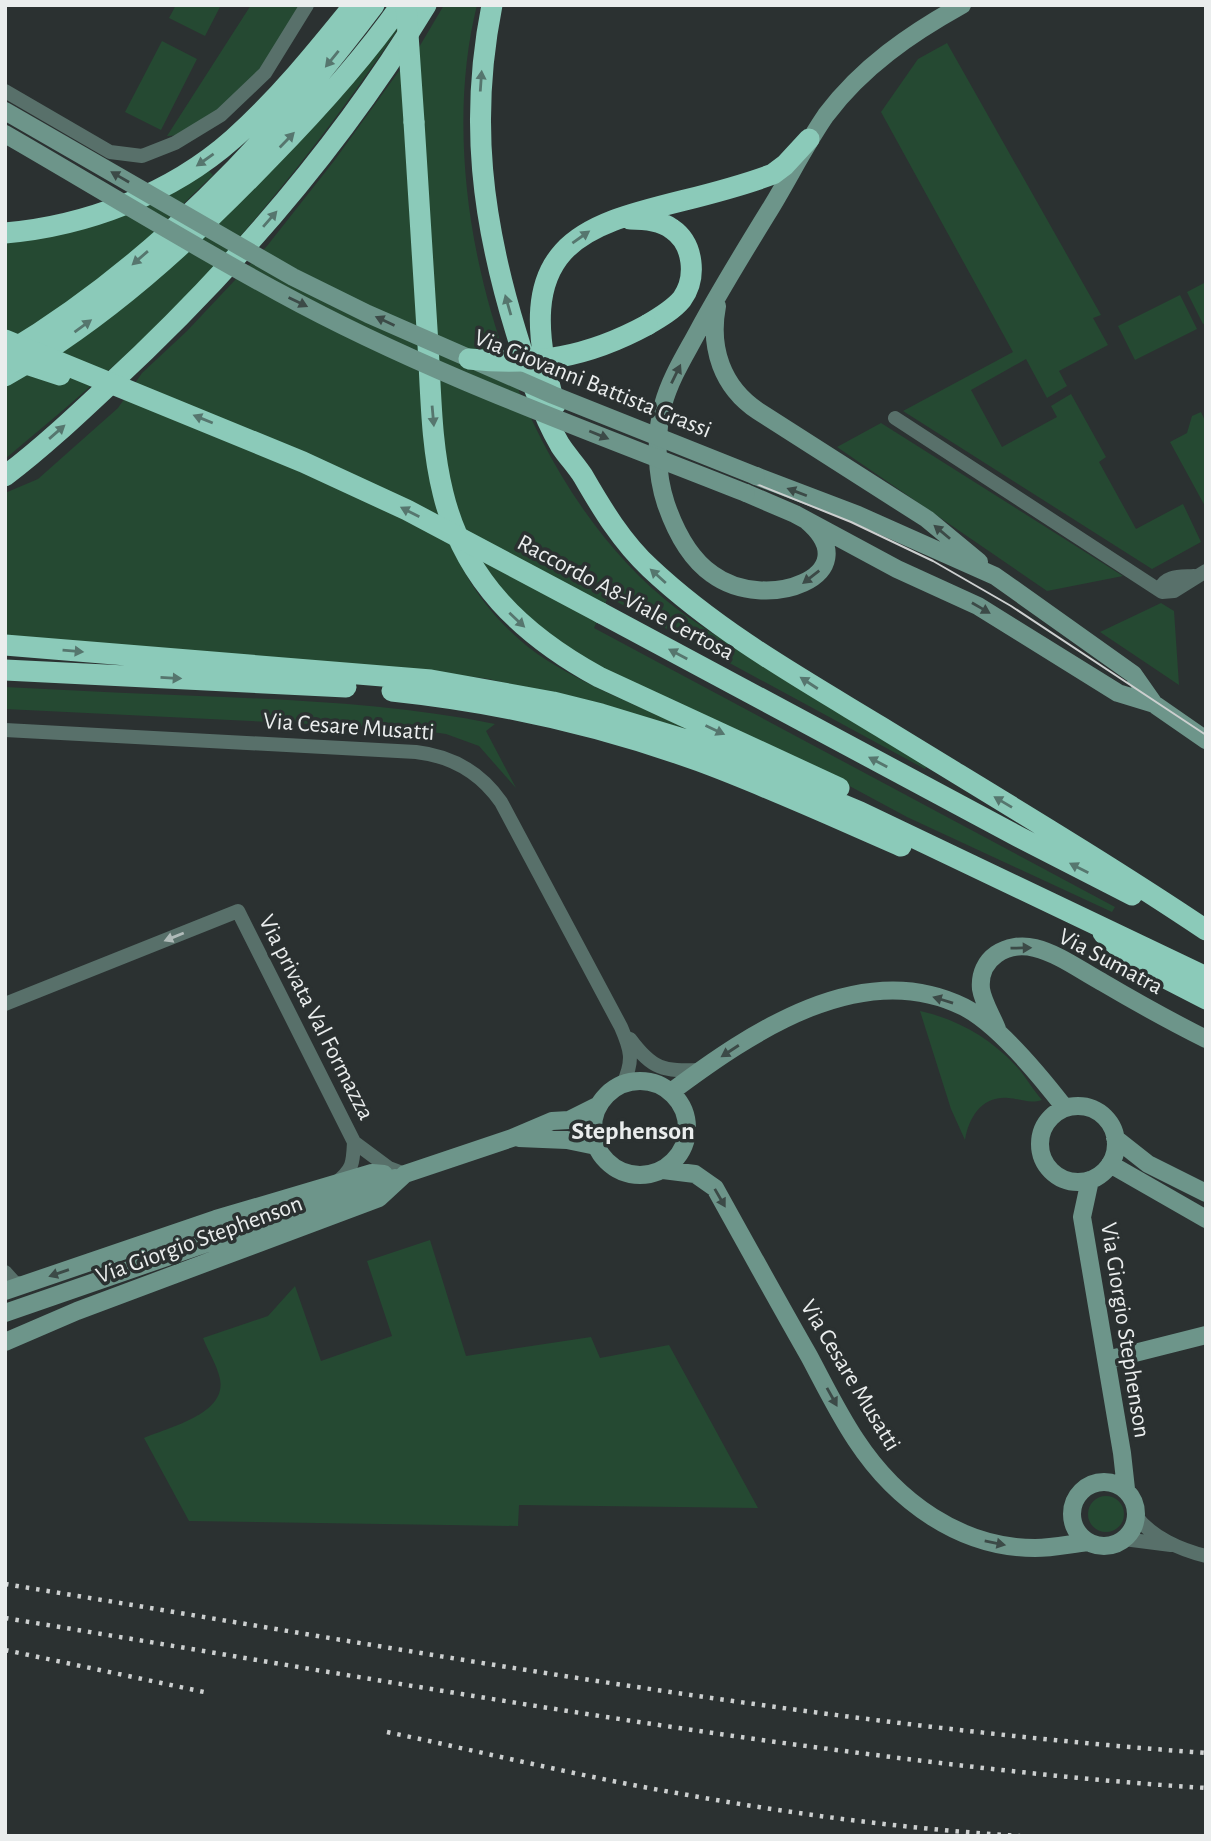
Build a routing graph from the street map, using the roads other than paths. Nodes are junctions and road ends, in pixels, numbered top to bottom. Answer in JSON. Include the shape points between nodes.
{"nodes":[{"id":1,"x":307,"y":5,"type":"edge"},
{"id":2,"x":354,"y":5,"type":"edge"},
{"id":3,"x":374,"y":5,"type":"edge"},
{"id":4,"x":404,"y":5,"type":"edge"},
{"id":5,"x":426,"y":5,"type":"edge"},
{"id":6,"x":492,"y":5,"type":"edge"},
{"id":7,"x":962,"y":5,"type":"edge"},
{"id":8,"x":5,"y":91,"type":"edge"},
{"id":9,"x":5,"y":111,"type":"edge"},
{"id":10,"x":5,"y":134,"type":"edge"},
{"id":11,"x":809,"y":139,"type":"junction"},
{"id":12,"x":610,"y":221,"type":"junction"},
{"id":13,"x":5,"y":233,"type":"edge"},
{"id":14,"x":726,"y":279,"type":"junction"},
{"id":15,"x":5,"y":340,"type":"edge"},
{"id":16,"x":5,"y":356,"type":"edge"},
{"id":17,"x":469,"y":359,"type":"junction"},
{"id":18,"x":5,"y":376,"type":"edge"},
{"id":19,"x":140,"y":394,"type":"junction"},
{"id":20,"x":895,"y":418,"type":"dead end"},
{"id":21,"x":571,"y":457,"type":"junction"},
{"id":22,"x":5,"y":476,"type":"edge"},
{"id":23,"x":807,"y":521,"type":"junction"},
{"id":24,"x":1200,"y":573,"type":"edge"},
{"id":25,"x":995,"y":576,"type":"junction"},
{"id":26,"x":5,"y":645,"type":"edge"},
{"id":27,"x":5,"y":670,"type":"edge"},
{"id":28,"x":1154,"y":704,"type":"junction"},
{"id":29,"x":5,"y":730,"type":"edge"},
{"id":30,"x":1206,"y":740,"type":"edge"},
{"id":31,"x":1056,"y":905,"type":"junction"},
{"id":32,"x":1089,"y":920,"type":"junction"},
{"id":33,"x":1206,"y":931,"type":"edge"},
{"id":34,"x":1206,"y":977,"type":"edge"},
{"id":35,"x":1206,"y":999,"type":"edge"},
{"id":36,"x":5,"y":1004,"type":"edge"},
{"id":37,"x":621,"y":1027,"type":"junction"},
{"id":38,"x":1000,"y":1035,"type":"junction"},
{"id":39,"x":1206,"y":1039,"type":"edge"},
{"id":40,"x":700,"y":1070,"type":"junction"},
{"id":41,"x":623,"y":1084,"type":"junction"},
{"id":42,"x":671,"y":1092,"type":"junction"},
{"id":43,"x":597,"y":1106,"type":"junction"},
{"id":44,"x":1065,"y":1108,"type":"junction"},
{"id":45,"x":512,"y":1138,"type":"junction"},
{"id":46,"x":1115,"y":1139,"type":"junction"},
{"id":47,"x":354,"y":1143,"type":"junction"},
{"id":48,"x":596,"y":1146,"type":"junction"},
{"id":49,"x":1110,"y":1164,"type":"junction"},
{"id":50,"x":663,"y":1170,"type":"junction"},
{"id":51,"x":405,"y":1174,"type":"junction"},
{"id":52,"x":1090,"y":1180,"type":"junction"},
{"id":53,"x":334,"y":1185,"type":"junction"},
{"id":54,"x":1206,"y":1193,"type":"edge"},
{"id":55,"x":1206,"y":1219,"type":"edge"},
{"id":56,"x":5,"y":1272,"type":"edge"},
{"id":57,"x":23,"y":1285,"type":"junction"},
{"id":58,"x":5,"y":1291,"type":"edge"},
{"id":59,"x":29,"y":1306,"type":"junction"},
{"id":60,"x":5,"y":1312,"type":"edge"},
{"id":61,"x":5,"y":1318,"type":"edge"},
{"id":62,"x":1206,"y":1335,"type":"edge"},
{"id":63,"x":5,"y":1342,"type":"edge"},
{"id":64,"x":1107,"y":1360,"type":"junction"},
{"id":65,"x":1126,"y":1489,"type":"junction"},
{"id":66,"x":1136,"y":1516,"type":"junction"},
{"id":67,"x":1124,"y":1539,"type":"junction"},
{"id":68,"x":1088,"y":1542,"type":"junction"},
{"id":69,"x":1176,"y":1546,"type":"junction"},
{"id":70,"x":1206,"y":1556,"type":"edge"}],
"edges":[{"from":1,"to":8,"type":"street","via":[[265,73],[211,122],[142,156],[110,152]]},
{"from":2,"to":13,"type":"highway","one_way":true,"via":[[274,99],[208,159],[151,192],[106,211]]},
{"from":3,"to":16,"type":"highway","one_way":true,"via":[[311,85],[197,207],[108,285]]},
{"from":18,"to":4,"type":"highway","one_way":true,"via":[[90,321],[183,244],[307,120]]},
{"from":4,"to":31,"type":"highway","one_way":true,"bridge":true,"via":[[438,470],[453,527],[489,591],[525,628],[574,664],[859,798],[983,860]]},
{"from":22,"to":5,"type":"highway","one_way":true,"via":[[144,353],[263,227],[344,125]]},
{"from":21,"to":6,"type":"highway","one_way":true,"via":[[558,439],[522,353],[485,204],[480,100]]},
{"from":7,"to":11,"type":"street","via":[[882,56],[841,94]]},
{"from":17,"to":9,"type":"street","name":"Via Giovanni Battista Grassi","one_way":true,"bridge":true,"via":[[293,277]]},
{"from":10,"to":23,"type":"street","name":"Via Giovanni Battista Grassi","one_way":true,"bridge":true,"via":[[281,294],[358,332]]},
{"from":11,"to":12,"type":"highway","via":[[773,174]]},
{"from":11,"to":14,"type":"street"},
{"from":12,"to":17,"type":"highway","bridge":true,"via":[[640,219],[664,224],[678,234],[690,256],[691,275],[686,293],[674,307],[603,347],[563,358]]},
{"from":21,"to":12,"type":"highway","one_way":true,"via":[[548,384],[540,301],[547,274],[561,254],[577,239]]},
{"from":23,"to":14,"type":"street","one_way":true,"via":[[821,534],[825,548],[820,571],[795,587],[749,591],[722,580],[700,563],[681,538],[664,497],[659,476],[663,407],[673,377]]},
{"from":25,"to":14,"type":"street","one_way":true,"via":[[927,519],[738,395],[720,363],[714,339]]},
{"from":15,"to":19,"type":"highway","name":"Raccordo A8-Viale Certosa","bridge":true},
{"from":16,"to":19,"type":"highway","bridge":true,"via":[[51,373]]},
{"from":25,"to":17,"type":"street","name":"Via Giovanni Battista Grassi","one_way":true,"bridge":true,"via":[[870,520]]},
{"from":33,"to":19,"type":"highway","name":"Raccordo A8-Viale Certosa","one_way":true,"bridge":true,"via":[[1018,837],[407,510],[264,444]]},
{"from":20,"to":24,"type":"street","via":[[1160,589],[1167,580]]},
{"from":33,"to":21,"type":"highway","one_way":true,"via":[[1107,864],[704,615],[627,544]]},
{"from":23,"to":28,"type":"street","name":"Via Giovanni Battista Grassi","one_way":true,"via":[[978,606],[1118,693]]},
{"from":25,"to":28,"type":"street","name":"Via Giovanni Battista Grassi","via":[[1133,674]]},
{"from":26,"to":31,"type":"highway","one_way":true,"via":[[430,680],[565,705],[646,727],[747,764]]},
{"from":27,"to":31,"type":"highway","one_way":true,"via":[[373,689],[532,713],[698,761],[965,874]]},
{"from":28,"to":30,"type":"street","name":"Via Giovanni Battista Grassi"},
{"from":29,"to":37,"type":"street","name":"Via Cesare Musatti","via":[[416,752],[461,764],[501,802]]},
{"from":31,"to":32,"type":"highway"},
{"from":32,"to":34,"type":"highway"},
{"from":32,"to":35,"type":"highway","via":[[1136,964]]},
{"from":47,"to":36,"type":"street","name":"Via privata Val Formazza","one_way":true,"via":[[238,911]]},
{"from":37,"to":40,"type":"street","name":"Via Cesare Musatti","via":[[653,1064],[672,1071]]},
{"from":37,"to":41,"type":"street","name":"Via Cesare Musatti","via":[[632,1060]]},
{"from":38,"to":39,"type":"street","name":"Via Sumatra","one_way":true,"via":[[981,990],[982,976],[996,953],[1024,946],[1051,953]]},
{"from":38,"to":40,"type":"street","one_way":true,"via":[[964,1007],[915,992],[839,997],[789,1016]]},
{"from":38,"to":44,"type":"street"},
{"from":40,"to":42,"type":"street"},
{"from":41,"to":42,"type":"street","via":[[656,1083]]},
{"from":41,"to":43,"type":"street"},
{"from":42,"to":50,"type":"street","via":[[681,1103],[688,1133],[684,1148]]},
{"from":43,"to":45,"type":"street","name":"Via Giorgio Stephenson"},
{"from":43,"to":48,"type":"street","via":[[593,1121]]},
{"from":44,"to":46,"type":"street","via":[[1079,1106],[1103,1116]]},
{"from":44,"to":52,"type":"street","via":[[1045,1125],[1040,1137],[1044,1163],[1064,1180]]},
{"from":45,"to":48,"type":"street","name":"Via Giorgio Stephenson"},
{"from":45,"to":51,"type":"street","name":"Via Giorgio Stephenson"},
{"from":46,"to":49,"type":"street"},
{"from":46,"to":54,"type":"street","via":[[1148,1164]]},
{"from":47,"to":51,"type":"street","name":"Via privata Val Formazza"},
{"from":47,"to":53,"type":"street","name":"Via privata Val Formazza","via":[[349,1172]]},
{"from":48,"to":50,"type":"street","via":[[611,1166],[627,1175],[646,1176]]},
{"from":49,"to":52,"type":"street"},
{"from":49,"to":55,"type":"street"},
{"from":50,"to":68,"type":"street","name":"Via Cesare Musatti","one_way":true,"via":[[695,1174],[715,1188],[856,1440],[911,1502],[937,1521],[988,1543],[1037,1548]]},
{"from":51,"to":53,"type":"street","name":"Via Giorgio Stephenson","via":[[372,1173]]},
{"from":51,"to":59,"type":"street"},
{"from":51,"to":63,"type":"street","name":"Via Giorgio Stephenson","via":[[379,1198]]},
{"from":52,"to":64,"type":"street","name":"Via Giorgio Stephenson","via":[[1082,1217]]},
{"from":53,"to":57,"type":"street","name":"Via Giorgio Stephenson","one_way":true,"via":[[216,1219]]},
{"from":56,"to":57,"type":"street"},
{"from":57,"to":58,"type":"street","name":"Via Giorgio Stephenson"},
{"from":59,"to":60,"type":"street"},
{"from":59,"to":61,"type":"street"},
{"from":62,"to":64,"type":"street"},
{"from":64,"to":65,"type":"street","name":"Via Giorgio Stephenson"},
{"from":65,"to":66,"type":"street"},
{"from":65,"to":68,"type":"street","via":[[1104,1482],[1079,1494],[1073,1521]]},
{"from":66,"to":67,"type":"street"},
{"from":66,"to":69,"type":"street"},
{"from":67,"to":68,"type":"street","via":[[1104,1546]]},
{"from":67,"to":69,"type":"street"},
{"from":69,"to":70,"type":"street"}]}
